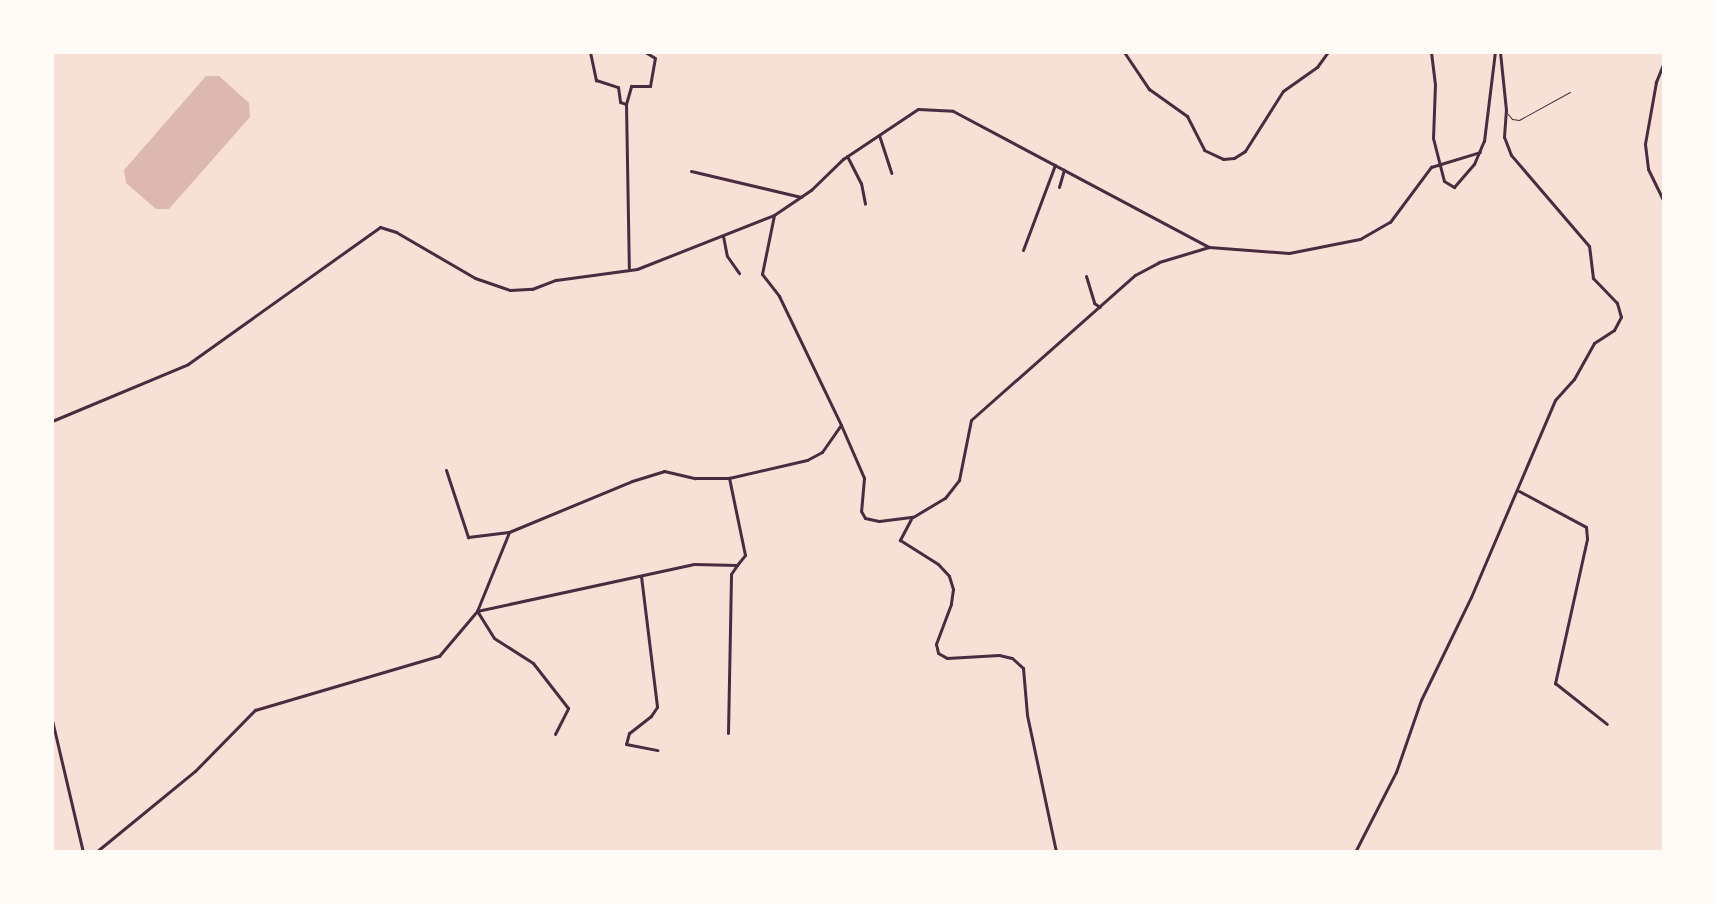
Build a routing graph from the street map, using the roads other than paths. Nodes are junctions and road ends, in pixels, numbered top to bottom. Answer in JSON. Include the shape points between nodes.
{"nodes":[{"id":1,"x":590,"y":52,"type":"edge"},
{"id":2,"x":645,"y":52,"type":"edge"},
{"id":3,"x":1124,"y":52,"type":"edge"},
{"id":4,"x":1328,"y":52,"type":"edge"},
{"id":5,"x":1431,"y":52,"type":"edge"},
{"id":6,"x":1497,"y":52,"type":"edge"},
{"id":7,"x":1664,"y":62,"type":"edge"},
{"id":8,"x":1570,"y":92,"type":"dead end"},
{"id":9,"x":626,"y":104,"type":"junction"},
{"id":10,"x":1506,"y":110,"type":"junction"},
{"id":11,"x":879,"y":135,"type":"junction"},
{"id":12,"x":1480,"y":152,"type":"junction"},
{"id":13,"x":847,"y":156,"type":"junction"},
{"id":14,"x":1055,"y":165,"type":"junction"},
{"id":15,"x":1442,"y":168,"type":"junction"},
{"id":16,"x":1064,"y":170,"type":"junction"},
{"id":17,"x":691,"y":171,"type":"dead end"},
{"id":18,"x":891,"y":173,"type":"dead end"},
{"id":19,"x":1059,"y":187,"type":"dead end"},
{"id":20,"x":801,"y":197,"type":"junction"},
{"id":21,"x":1664,"y":202,"type":"edge"},
{"id":22,"x":865,"y":204,"type":"dead end"},
{"id":23,"x":774,"y":215,"type":"junction"},
{"id":24,"x":723,"y":236,"type":"junction"},
{"id":25,"x":1209,"y":247,"type":"junction"},
{"id":26,"x":1023,"y":250,"type":"dead end"},
{"id":27,"x":629,"y":268,"type":"junction"},
{"id":28,"x":739,"y":273,"type":"dead end"},
{"id":29,"x":1086,"y":276,"type":"dead end"},
{"id":30,"x":1100,"y":307,"type":"junction"},
{"id":31,"x":52,"y":421,"type":"edge"},
{"id":32,"x":841,"y":425,"type":"junction"},
{"id":33,"x":446,"y":470,"type":"dead end"},
{"id":34,"x":729,"y":478,"type":"junction"},
{"id":35,"x":1517,"y":490,"type":"junction"},
{"id":36,"x":913,"y":517,"type":"junction"},
{"id":37,"x":509,"y":532,"type":"junction"},
{"id":38,"x":737,"y":565,"type":"junction"},
{"id":39,"x":641,"y":576,"type":"junction"},
{"id":40,"x":477,"y":611,"type":"junction"},
{"id":41,"x":52,"y":720,"type":"edge"},
{"id":42,"x":1607,"y":724,"type":"dead end"},
{"id":43,"x":728,"y":733,"type":"dead end"},
{"id":44,"x":555,"y":734,"type":"dead end"},
{"id":45,"x":657,"y":750,"type":"dead end"},
{"id":46,"x":83,"y":852,"type":"edge"},
{"id":47,"x":96,"y":852,"type":"edge"},
{"id":48,"x":1056,"y":852,"type":"edge"},
{"id":49,"x":1355,"y":852,"type":"edge"}],
"edges":[{"from":1,"to":9,"type":"street","via":[[596,80],[618,87],[620,102]]},
{"from":2,"to":9,"type":"street","via":[[655,58],[650,86],[631,86]]},
{"from":3,"to":4,"type":"street","via":[[1149,89],[1187,116],[1204,150],[1223,159],[1245,151],[1283,91],[1317,67]]},
{"from":5,"to":15,"type":"street","via":[[1432,129]]},
{"from":6,"to":10,"type":"street"},
{"from":6,"to":12,"type":"street"},
{"from":7,"to":21,"type":"street","via":[[1645,144],[1648,169]]},
{"from":8,"to":10,"type":"lane","via":[[1519,120]]},
{"from":9,"to":27,"type":"street"},
{"from":10,"to":35,"type":"street","via":[[1504,137],[1511,155],[1589,246],[1593,278],[1617,303],[1621,317],[1614,330],[1594,343],[1555,400]]},
{"from":11,"to":13,"type":"street"},
{"from":11,"to":14,"type":"street","via":[[918,109],[945,110]]},
{"from":11,"to":18,"type":"street"},
{"from":12,"to":15,"type":"street"},
{"from":12,"to":15,"type":"street","via":[[1457,186],[1446,183]]},
{"from":13,"to":20,"type":"street"},
{"from":13,"to":22,"type":"street"},
{"from":14,"to":16,"type":"street"},
{"from":14,"to":26,"type":"street"},
{"from":15,"to":25,"type":"street","via":[[1431,167],[1390,222],[1360,239],[1289,253]]},
{"from":16,"to":19,"type":"street"},
{"from":16,"to":25,"type":"street"},
{"from":17,"to":20,"type":"street"},
{"from":20,"to":23,"type":"street"},
{"from":23,"to":24,"type":"street"},
{"from":23,"to":32,"type":"street","via":[[762,274],[779,296]]},
{"from":24,"to":27,"type":"street","via":[[655,264]]},
{"from":24,"to":28,"type":"street","via":[[727,256]]},
{"from":25,"to":30,"type":"street","via":[[1135,275]]},
{"from":27,"to":31,"type":"street","via":[[510,290],[475,278],[380,227],[188,364]]},
{"from":29,"to":30,"type":"street"},
{"from":30,"to":36,"type":"street","via":[[971,420],[959,480],[945,498]]},
{"from":32,"to":34,"type":"street","via":[[822,452],[807,460]]},
{"from":32,"to":36,"type":"street","via":[[864,478],[865,518]]},
{"from":33,"to":37,"type":"street","via":[[468,537]]},
{"from":34,"to":37,"type":"street","via":[[664,471]]},
{"from":34,"to":38,"type":"street","via":[[745,555]]},
{"from":35,"to":42,"type":"street","via":[[1586,527],[1555,683]]},
{"from":35,"to":49,"type":"street","via":[[1421,700],[1396,772]]},
{"from":36,"to":48,"type":"street","via":[[900,540],[938,564],[953,589],[936,644],[938,653],[947,658],[999,655],[1023,668],[1027,715]]},
{"from":37,"to":40,"type":"street"},
{"from":38,"to":39,"type":"street","via":[[694,564]]},
{"from":38,"to":43,"type":"street","via":[[731,574]]},
{"from":39,"to":40,"type":"street"},
{"from":39,"to":45,"type":"street","via":[[657,707],[629,733],[626,744]]},
{"from":40,"to":44,"type":"street","via":[[494,638],[533,663],[568,708]]},
{"from":40,"to":47,"type":"street","via":[[439,656],[255,710],[195,771]]},
{"from":41,"to":46,"type":"street"}]}
